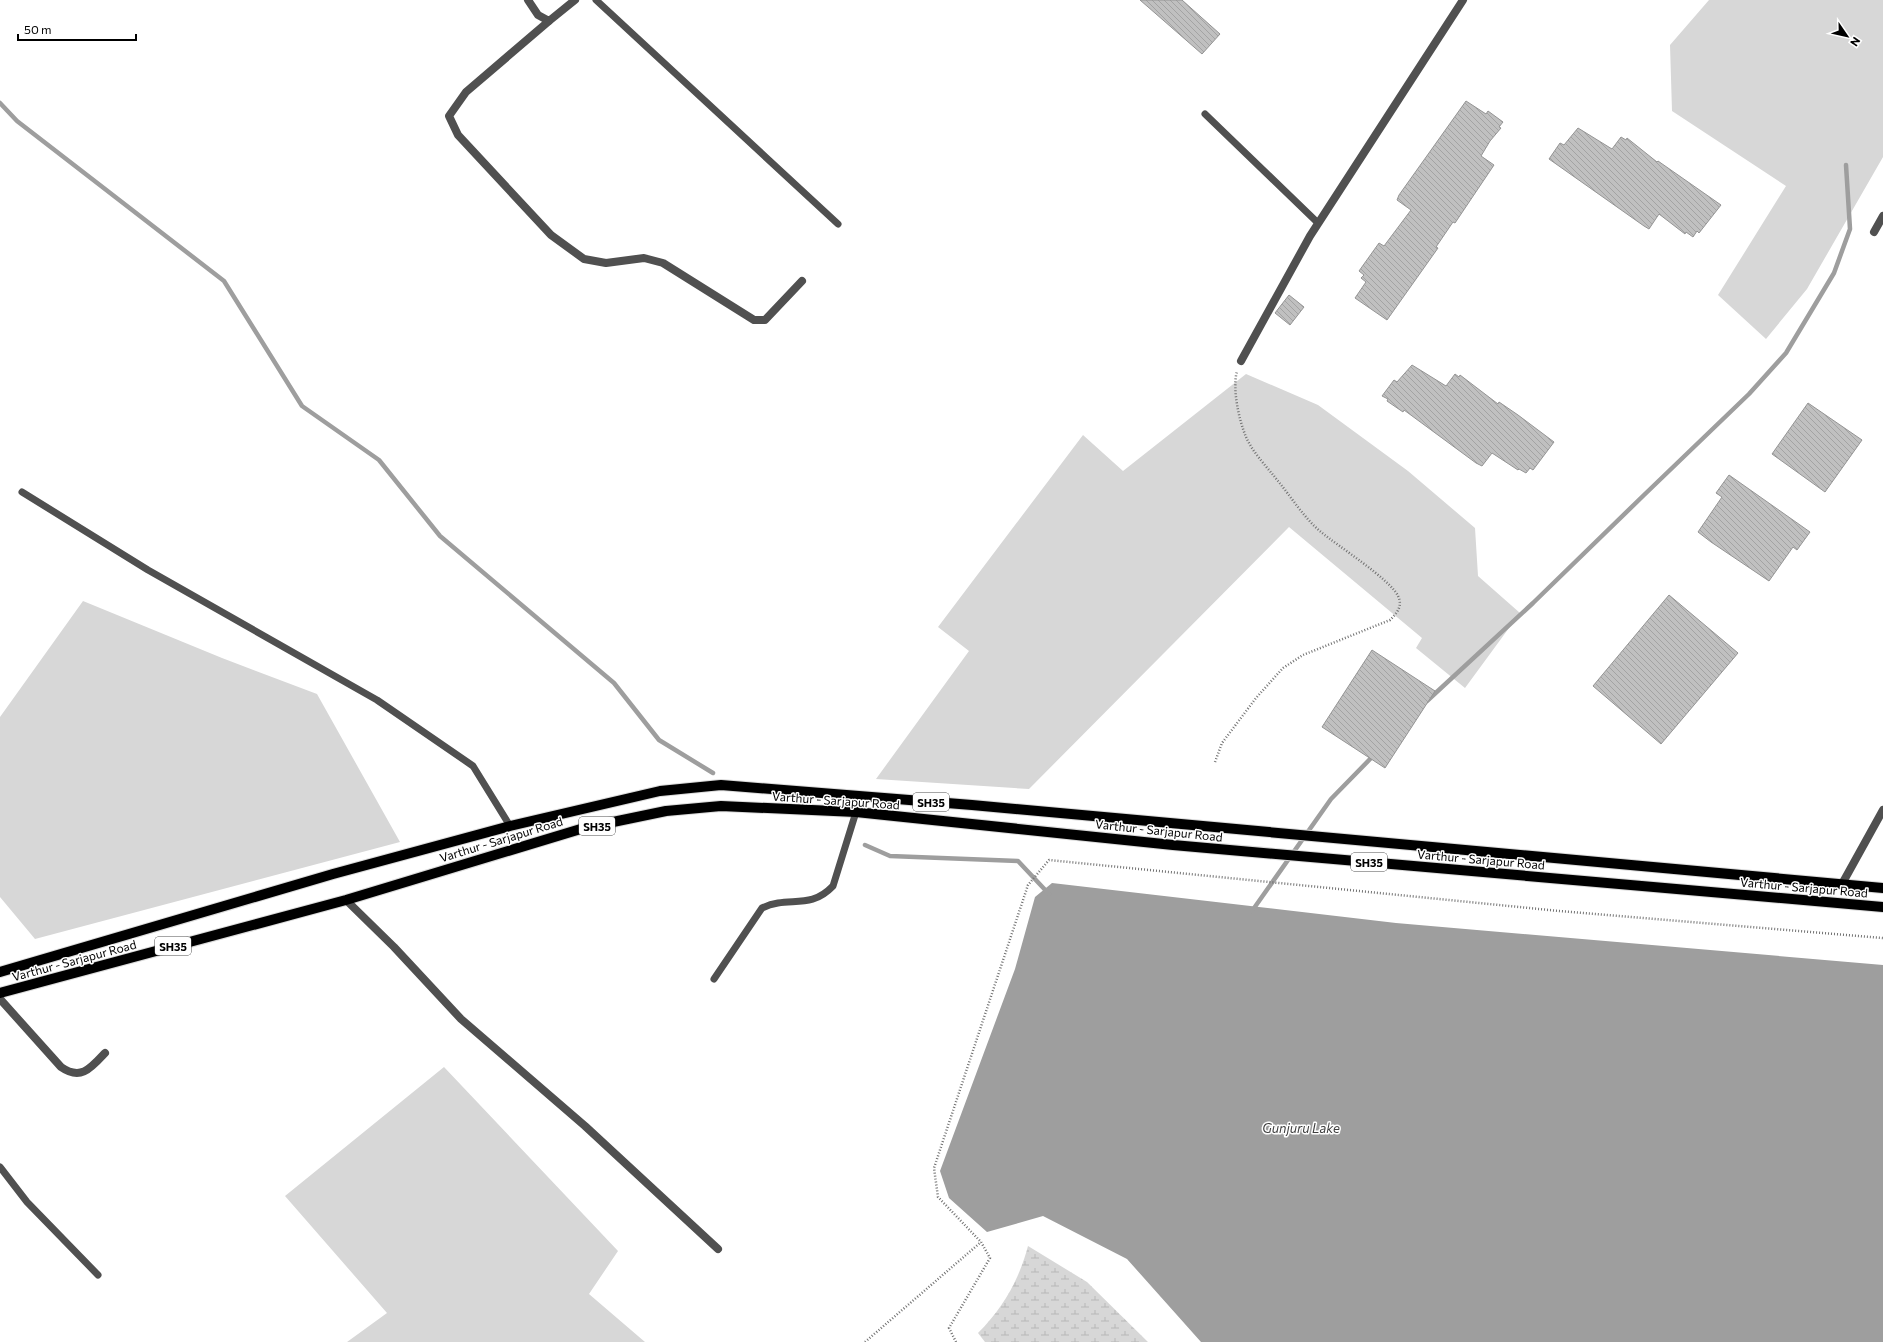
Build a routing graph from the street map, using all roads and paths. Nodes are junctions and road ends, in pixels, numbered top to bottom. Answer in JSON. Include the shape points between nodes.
{"nodes":[{"id":1,"x":528,"y":0,"type":"edge"},
{"id":2,"x":575,"y":0,"type":"edge"},
{"id":3,"x":596,"y":0,"type":"edge"},
{"id":4,"x":1463,"y":0,"type":"edge"},
{"id":5,"x":548,"y":21,"type":"junction"},
{"id":6,"x":1205,"y":114,"type":"dead end"},
{"id":7,"x":1883,"y":216,"type":"edge"},
{"id":8,"x":1318,"y":223,"type":"junction"},
{"id":9,"x":838,"y":224,"type":"dead end"},
{"id":10,"x":1874,"y":232,"type":"dead end"},
{"id":11,"x":802,"y":281,"type":"dead end"},
{"id":12,"x":1241,"y":361,"type":"joint"},
{"id":13,"x":22,"y":492,"type":"dead end"},
{"id":14,"x":1215,"y":762,"type":"dead end"},
{"id":15,"x":1883,"y":810,"type":"edge"},
{"id":16,"x":856,"y":812,"type":"junction"},
{"id":17,"x":510,"y":826,"type":"junction"},
{"id":18,"x":1842,"y":884,"type":"junction"},
{"id":19,"x":1883,"y":888,"type":"edge"},
{"id":20,"x":346,"y":900,"type":"junction"},
{"id":21,"x":1883,"y":907,"type":"edge"},
{"id":22,"x":1883,"y":938,"type":"edge"},
{"id":23,"x":0,"y":972,"type":"edge"},
{"id":24,"x":714,"y":979,"type":"dead end"},
{"id":25,"x":0,"y":993,"type":"edge"},
{"id":26,"x":0,"y":999,"type":"edge"},
{"id":27,"x":105,"y":1053,"type":"dead end"},
{"id":28,"x":0,"y":1167,"type":"edge"},
{"id":29,"x":981,"y":1242,"type":"junction"},
{"id":30,"x":718,"y":1249,"type":"dead end"},
{"id":31,"x":98,"y":1275,"type":"dead end"},
{"id":32,"x":865,"y":1342,"type":"edge"},
{"id":33,"x":956,"y":1342,"type":"edge"}],
"edges":[{"from":1,"to":5,"type":"street","via":[[538,15]]},
{"from":2,"to":5,"type":"street"},
{"from":3,"to":9,"type":"lane"},
{"from":4,"to":8,"type":"street"},
{"from":5,"to":11,"type":"street","via":[[466,92],[449,116],[458,135],[551,235],[584,259],[606,263],[644,258],[663,263],[754,320],[765,320]]},
{"from":6,"to":8,"type":"lane"},
{"from":7,"to":10,"type":"street"},
{"from":8,"to":12,"type":"street"},
{"from":12,"to":14,"type":"path","via":[[1236,375],[1235,390],[1246,436],[1254,450],[1310,522],[1386,582],[1398,596],[1400,606],[1397,614],[1390,620],[1303,655],[1283,668],[1256,698],[1222,743]]},
{"from":13,"to":17,"type":"lane","via":[[148,570],[383,704],[473,766]]},
{"from":15,"to":18,"type":"street"},
{"from":16,"to":20,"type":"main road","name":"Varthur - Sarjapur Road","number":"SH35","via":[[721,806],[666,811],[584,828]]},
{"from":16,"to":21,"type":"main road","name":"Varthur - Sarjapur Road","number":"SH35","via":[[1173,845]]},
{"from":16,"to":24,"type":"lane","via":[[833,886],[815,900],[762,908]]},
{"from":17,"to":18,"type":"main road","name":"Varthur - Sarjapur Road","number":"SH35","via":[[660,791],[721,786],[972,805]]},
{"from":17,"to":23,"type":"main road","name":"Varthur - Sarjapur Road","number":"SH35","via":[[333,874]]},
{"from":18,"to":19,"type":"main road","name":"Varthur - Sarjapur Road","number":"SH35"},
{"from":20,"to":25,"type":"main road","name":"Varthur - Sarjapur Road","number":"SH35"},
{"from":20,"to":30,"type":"street","via":[[461,1019],[585,1126]]},
{"from":22,"to":29,"type":"path","via":[[1559,911],[1049,860],[1028,885],[934,1168],[938,1197]]},
{"from":26,"to":27,"type":"street","via":[[69,1073],[80,1074]]},
{"from":28,"to":31,"type":"lane","via":[[27,1202]]},
{"from":29,"to":32,"type":"path"},
{"from":29,"to":33,"type":"path","via":[[990,1258],[949,1328]]}]}
